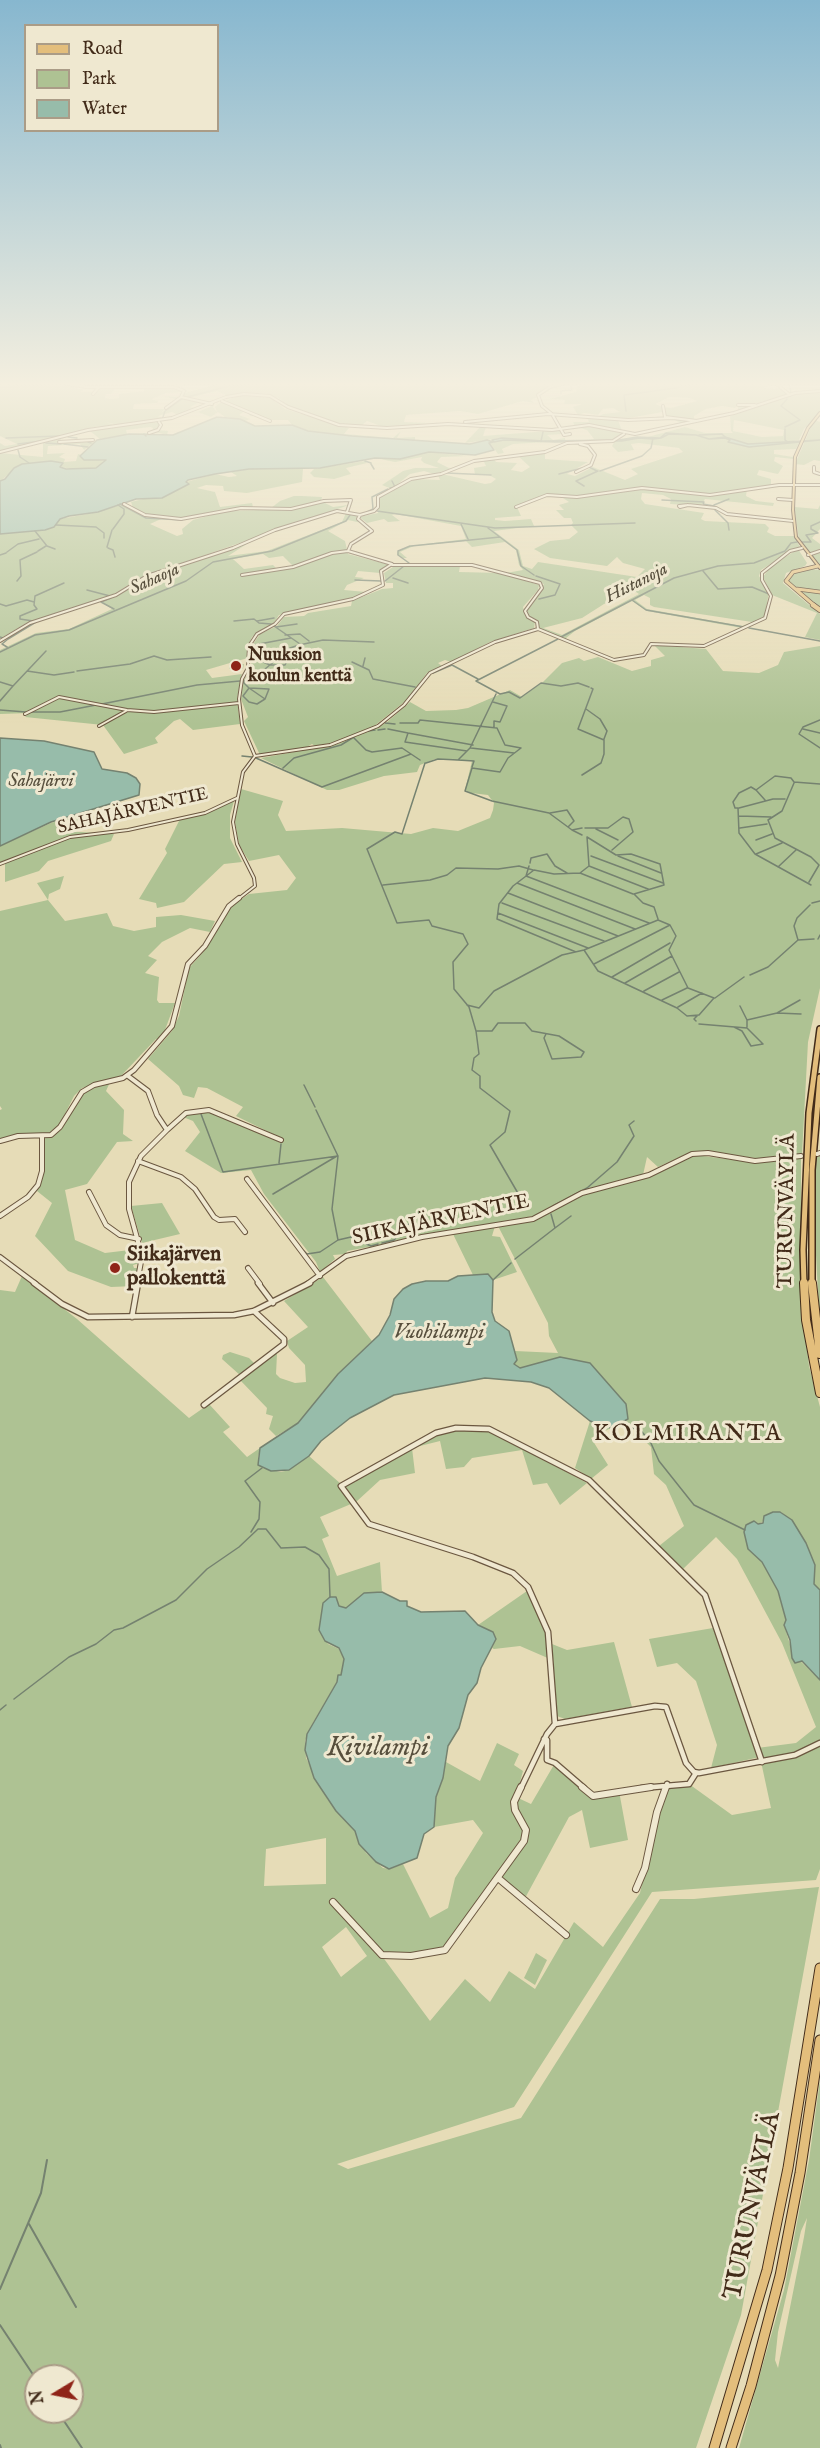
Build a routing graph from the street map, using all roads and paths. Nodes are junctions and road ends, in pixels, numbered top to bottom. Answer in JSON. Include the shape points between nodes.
{"nodes":[{"id":1,"x":379,"y":496,"type":"edge"},
{"id":2,"x":544,"y":496,"type":"edge"},
{"id":3,"x":566,"y":496,"type":"edge"},
{"id":4,"x":580,"y":496,"type":"edge"},
{"id":5,"x":793,"y":496,"type":"edge"},
{"id":6,"x":778,"y":499,"type":"dead end"},
{"id":7,"x":793,"y":500,"type":"junction"},
{"id":8,"x":124,"y":504,"type":"dead end"},
{"id":9,"x":688,"y":505,"type":"dead end"},
{"id":10,"x":516,"y":507,"type":"dead end"},
{"id":11,"x":346,"y":512,"type":"junction"},
{"id":12,"x":360,"y":515,"type":"junction"},
{"id":13,"x":793,"y":520,"type":"junction"},
{"id":14,"x":802,"y":548,"type":"junction"},
{"id":15,"x":348,"y":551,"type":"junction"},
{"id":16,"x":820,"y":551,"type":"edge"},
{"id":17,"x":808,"y":555,"type":"junction"},
{"id":18,"x":392,"y":565,"type":"junction"},
{"id":19,"x":819,"y":567,"type":"edge"},
{"id":20,"x":242,"y":576,"type":"dead end"},
{"id":21,"x":820,"y":592,"type":"edge"},
{"id":22,"x":820,"y":610,"type":"edge"},
{"id":23,"x":538,"y":628,"type":"junction"},
{"id":24,"x":0,"y":641,"type":"edge"},
{"id":25,"x":239,"y":703,"type":"junction"},
{"id":26,"x":127,"y":710,"type":"junction"},
{"id":27,"x":25,"y":714,"type":"dead end"},
{"id":28,"x":99,"y":726,"type":"dead end"},
{"id":29,"x":255,"y":756,"type":"junction"},
{"id":30,"x":237,"y":798,"type":"junction"},
{"id":31,"x":0,"y":864,"type":"edge"},
{"id":32,"x":820,"y":1029,"type":"edge"},
{"id":33,"x":128,"y":1076,"type":"junction"},
{"id":34,"x":820,"y":1077,"type":"edge"},
{"id":35,"x":167,"y":1130,"type":"junction"},
{"id":36,"x":42,"y":1137,"type":"junction"},
{"id":37,"x":281,"y":1140,"type":"dead end"},
{"id":38,"x":0,"y":1141,"type":"edge"},
{"id":39,"x":801,"y":1156,"type":"dead end"},
{"id":40,"x":138,"y":1161,"type":"junction"},
{"id":41,"x":247,"y":1179,"type":"dead end"},
{"id":42,"x":88,"y":1192,"type":"dead end"},
{"id":43,"x":0,"y":1216,"type":"edge"},
{"id":44,"x":245,"y":1232,"type":"dead end"},
{"id":45,"x":139,"y":1239,"type":"junction"},
{"id":46,"x":0,"y":1257,"type":"edge"},
{"id":47,"x":248,"y":1268,"type":"dead end"},
{"id":48,"x":320,"y":1276,"type":"junction"},
{"id":49,"x":273,"y":1303,"type":"junction"},
{"id":50,"x":254,"y":1311,"type":"junction"},
{"id":51,"x":132,"y":1317,"type":"junction"},
{"id":52,"x":820,"y":1354,"type":"edge"},
{"id":53,"x":820,"y":1393,"type":"edge"},
{"id":54,"x":204,"y":1405,"type":"dead end"},
{"id":55,"x":555,"y":1724,"type":"junction"},
{"id":56,"x":544,"y":1739,"type":"junction"},
{"id":57,"x":820,"y":1743,"type":"edge"},
{"id":58,"x":762,"y":1762,"type":"junction"},
{"id":59,"x":696,"y":1773,"type":"junction"},
{"id":60,"x":667,"y":1784,"type":"junction"},
{"id":61,"x":498,"y":1878,"type":"junction"},
{"id":62,"x":636,"y":1889,"type":"dead end"},
{"id":63,"x":333,"y":1902,"type":"dead end"},
{"id":64,"x":566,"y":1935,"type":"dead end"},
{"id":65,"x":820,"y":1968,"type":"edge"},
{"id":66,"x":820,"y":2040,"type":"edge"},
{"id":67,"x":714,"y":2448,"type":"edge"},
{"id":68,"x":731,"y":2448,"type":"edge"}],
"edges":[{"from":1,"to":12,"type":"street","via":[[376,510]]},
{"from":2,"to":10,"type":"street"},
{"from":3,"to":4,"type":"street"},
{"from":5,"to":7,"type":"main road"},
{"from":6,"to":7,"type":"street"},
{"from":7,"to":13,"type":"main road"},
{"from":8,"to":11,"type":"street","via":[[145,515],[181,519],[241,508],[291,508],[351,500]]},
{"from":9,"to":13,"type":"street","via":[[716,508],[727,514]]},
{"from":11,"to":12,"type":"street"},
{"from":11,"to":24,"type":"street","via":[[279,529],[160,571],[116,595],[30,623]]},
{"from":12,"to":15,"type":"street","via":[[358,519],[372,531],[351,544]]},
{"from":13,"to":14,"type":"main road"},
{"from":14,"to":17,"type":"main road"},
{"from":14,"to":23,"type":"street","via":[[790,551],[763,571],[761,577],[771,597],[763,620],[704,646],[649,644],[644,655],[609,660]]},
{"from":15,"to":18,"type":"street"},
{"from":15,"to":20,"type":"street"},
{"from":16,"to":17,"type":"street"},
{"from":17,"to":19,"type":"main road"},
{"from":18,"to":23,"type":"street","via":[[467,565],[540,583],[541,590],[525,611]]},
{"from":18,"to":25,"type":"street","via":[[381,571],[384,584],[376,590],[284,614],[257,634],[249,646]]},
{"from":19,"to":21,"type":"highway","via":[[796,572],[790,582],[798,590]]},
{"from":19,"to":22,"type":"highway","via":[[793,572],[786,580]]},
{"from":23,"to":29,"type":"street","via":[[495,642],[429,673],[404,705],[378,726],[330,745]]},
{"from":25,"to":26,"type":"street","via":[[161,712]]},
{"from":25,"to":29,"type":"street","via":[[242,725]]},
{"from":26,"to":27,"type":"street","via":[[59,697]]},
{"from":26,"to":28,"type":"street"},
{"from":29,"to":30,"type":"street","via":[[243,772]]},
{"from":30,"to":31,"type":"street","name":"SAHAJÄRVENTIE","via":[[204,813],[128,830],[70,837]]},
{"from":30,"to":33,"type":"street","via":[[233,816],[235,836],[255,886],[229,906],[205,946],[187,966],[172,1026]]},
{"from":32,"to":53,"type":"highway","name":"TURUNVÄYLÄ","via":[[804,1169],[803,1250],[806,1320]]},
{"from":33,"to":35,"type":"street","via":[[148,1091]]},
{"from":33,"to":36,"type":"street","via":[[81,1092],[56,1132]]},
{"from":34,"to":52,"type":"highway","name":"TURUNVÄYLÄ","via":[[812,1170],[811,1250]]},
{"from":35,"to":37,"type":"street","via":[[186,1113],[209,1110]]},
{"from":35,"to":40,"type":"street"},
{"from":36,"to":38,"type":"street","via":[[18,1136]]},
{"from":36,"to":43,"type":"street","via":[[38,1185]]},
{"from":39,"to":48,"type":"street","name":"SIIKAJÄRVENTIE","via":[[755,1161],[692,1154],[649,1175],[582,1193],[533,1219],[422,1237],[350,1254]]},
{"from":40,"to":44,"type":"street","via":[[181,1177],[195,1189],[214,1217],[235,1219]]},
{"from":40,"to":45,"type":"street","via":[[128,1193]]},
{"from":41,"to":48,"type":"street"},
{"from":42,"to":45,"type":"street","via":[[106,1225],[120,1235]]},
{"from":45,"to":51,"type":"street","via":[[142,1256]]},
{"from":46,"to":51,"type":"street","name":"SIIKAJÄRVENTIE","via":[[79,1314]]},
{"from":47,"to":49,"type":"street"},
{"from":48,"to":49,"type":"street","name":"SIIKAJÄRVENTIE"},
{"from":49,"to":50,"type":"street","name":"SIIKAJÄRVENTIE"},
{"from":50,"to":51,"type":"street","name":"SIIKAJÄRVENTIE","via":[[223,1316]]},
{"from":50,"to":54,"type":"street","via":[[284,1339],[284,1344]]},
{"from":55,"to":56,"type":"street"},
{"from":55,"to":58,"type":"street","via":[[548,1632],[528,1587],[513,1573],[473,1557],[369,1524],[342,1486],[436,1432],[456,1428],[489,1429],[589,1480],[705,1595]]},
{"from":55,"to":59,"type":"street","via":[[666,1707],[686,1763]]},
{"from":56,"to":60,"type":"street","via":[[547,1760],[593,1796]]},
{"from":56,"to":61,"type":"street","via":[[514,1802],[526,1835]]},
{"from":57,"to":58,"type":"street","via":[[795,1755]]},
{"from":58,"to":59,"type":"street"},
{"from":59,"to":60,"type":"street","via":[[689,1784]]},
{"from":60,"to":62,"type":"street"},
{"from":61,"to":63,"type":"street","via":[[445,1950],[411,1956],[382,1955]]},
{"from":61,"to":64,"type":"street"},
{"from":65,"to":67,"type":"highway","name":"TURUNVÄYLÄ","via":[[788,2168],[769,2259]]},
{"from":66,"to":68,"type":"highway","name":"TURUNVÄYLÄ","via":[[780,2276]]}]}
